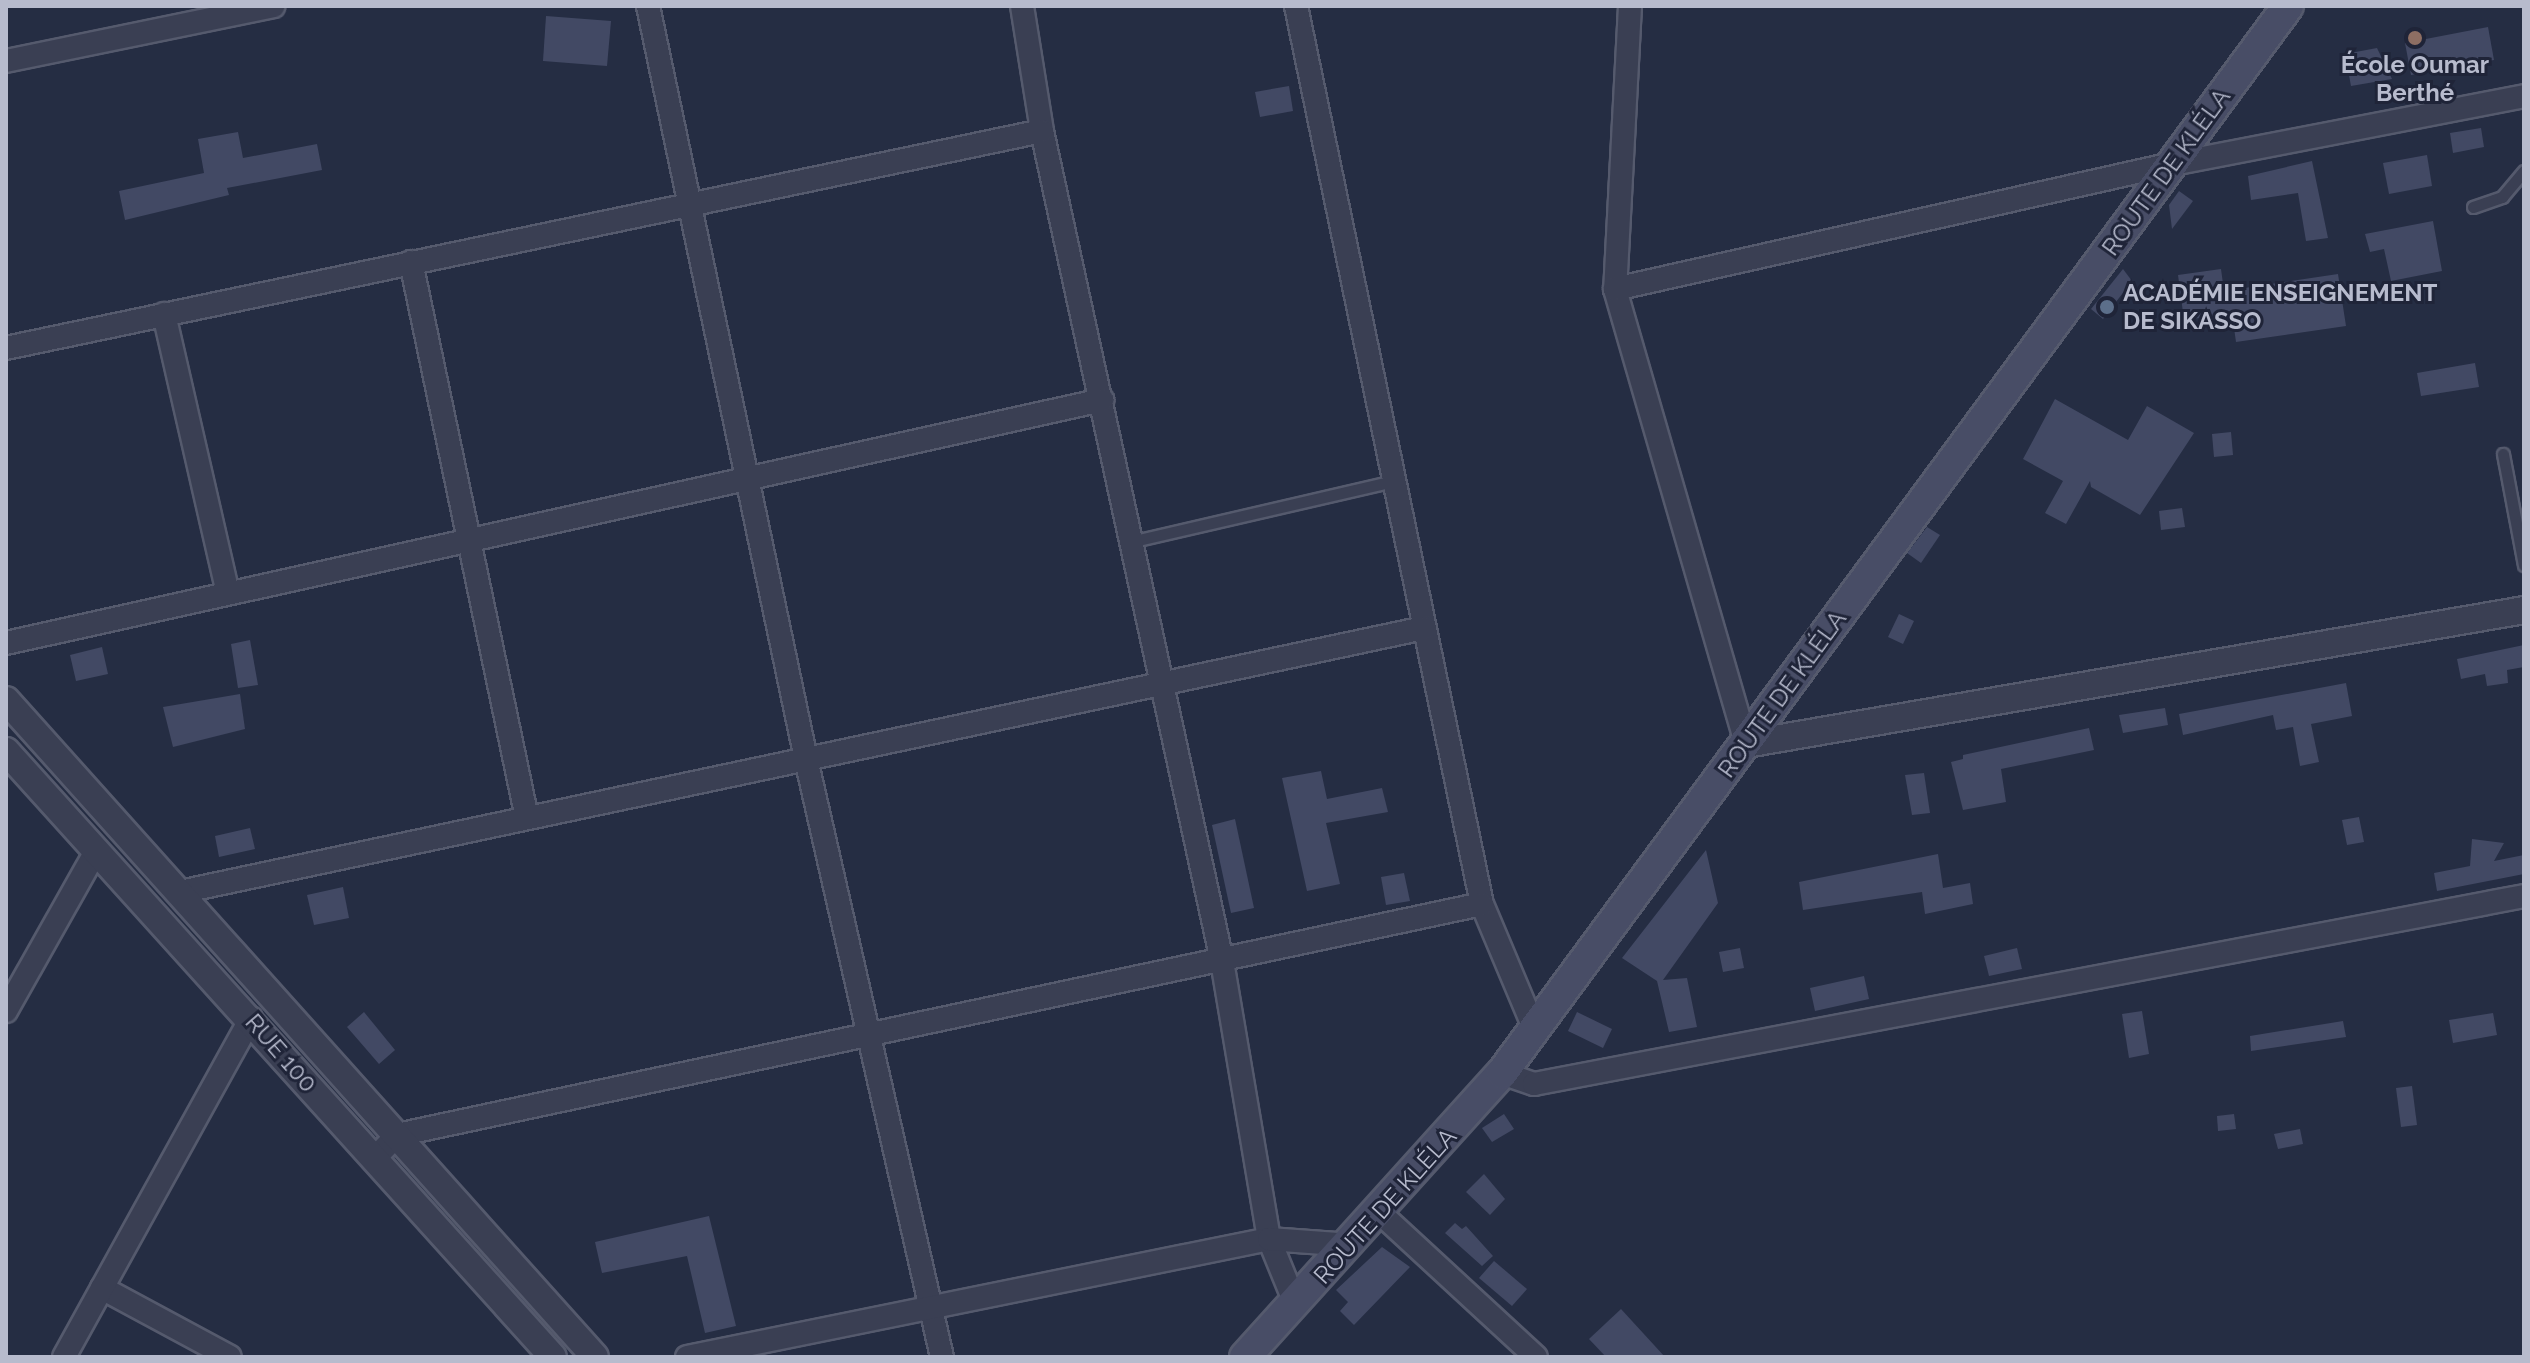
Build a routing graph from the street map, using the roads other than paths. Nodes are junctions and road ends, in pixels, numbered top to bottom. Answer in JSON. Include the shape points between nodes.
{"nodes":[{"id":1,"x":273,"y":6,"type":"edge"},
{"id":2,"x":648,"y":6,"type":"edge"},
{"id":3,"x":1022,"y":6,"type":"edge"},
{"id":4,"x":1296,"y":6,"type":"edge"},
{"id":5,"x":1630,"y":6,"type":"edge"},
{"id":6,"x":2288,"y":6,"type":"edge"},
{"id":7,"x":6,"y":61,"type":"edge"},
{"id":8,"x":2524,"y":96,"type":"edge"},
{"id":9,"x":1042,"y":131,"type":"junction"},
{"id":10,"x":2172,"y":164,"type":"junction"},
{"id":11,"x":2524,"y":171,"type":"edge"},
{"id":12,"x":690,"y":206,"type":"junction"},
{"id":13,"x":2473,"y":207,"type":"dead end"},
{"id":14,"x":411,"y":262,"type":"junction"},
{"id":15,"x":1615,"y":289,"type":"junction"},
{"id":16,"x":164,"y":314,"type":"junction"},
{"id":17,"x":6,"y":348,"type":"edge"},
{"id":18,"x":1102,"y":400,"type":"junction"},
{"id":19,"x":2503,"y":454,"type":"dead end"},
{"id":20,"x":748,"y":479,"type":"junction"},
{"id":21,"x":1394,"y":481,"type":"junction"},
{"id":22,"x":467,"y":539,"type":"junction"},
{"id":23,"x":1134,"y":541,"type":"junction"},
{"id":24,"x":2524,"y":565,"type":"edge"},
{"id":25,"x":228,"y":593,"type":"junction"},
{"id":26,"x":2524,"y":610,"type":"edge"},
{"id":27,"x":1424,"y":628,"type":"junction"},
{"id":28,"x":6,"y":643,"type":"edge"},
{"id":29,"x":1166,"y":684,"type":"junction"},
{"id":30,"x":6,"y":700,"type":"edge"},
{"id":31,"x":1746,"y":744,"type":"junction"},
{"id":32,"x":6,"y":751,"type":"edge"},
{"id":33,"x":806,"y":759,"type":"junction"},
{"id":34,"x":527,"y":818,"type":"junction"},
{"id":35,"x":96,"y":851,"type":"junction"},
{"id":36,"x":180,"y":892,"type":"junction"},
{"id":37,"x":2524,"y":896,"type":"edge"},
{"id":38,"x":1482,"y":904,"type":"junction"},
{"id":39,"x":1222,"y":961,"type":"junction"},
{"id":40,"x":6,"y":1011,"type":"edge"},
{"id":41,"x":251,"y":1018,"type":"junction"},
{"id":42,"x":1534,"y":1028,"type":"junction"},
{"id":43,"x":869,"y":1038,"type":"junction"},
{"id":44,"x":1502,"y":1073,"type":"junction"},
{"id":45,"x":397,"y":1135,"type":"junction"},
{"id":46,"x":374,"y":1159,"type":"junction"},
{"id":47,"x":1380,"y":1213,"type":"junction"},
{"id":48,"x":1269,"y":1239,"type":"junction"},
{"id":49,"x":1351,"y":1245,"type":"junction"},
{"id":50,"x":102,"y":1288,"type":"junction"},
{"id":51,"x":1296,"y":1305,"type":"junction"},
{"id":52,"x":930,"y":1307,"type":"junction"},
{"id":53,"x":64,"y":1357,"type":"edge"},
{"id":54,"x":230,"y":1357,"type":"edge"},
{"id":55,"x":553,"y":1357,"type":"edge"},
{"id":56,"x":595,"y":1357,"type":"edge"},
{"id":57,"x":687,"y":1357,"type":"edge"},
{"id":58,"x":942,"y":1357,"type":"edge"},
{"id":59,"x":1245,"y":1357,"type":"edge"},
{"id":60,"x":1536,"y":1357,"type":"edge"}],
"edges":[{"from":1,"to":7,"type":"street"},
{"from":2,"to":12,"type":"street"},
{"from":3,"to":9,"type":"street"},
{"from":4,"to":21,"type":"street"},
{"from":5,"to":15,"type":"street"},
{"from":6,"to":10,"type":"main road","name":"ROUTE DE KLÉLA"},
{"from":8,"to":10,"type":"street"},
{"from":9,"to":12,"type":"street"},
{"from":9,"to":18,"type":"street"},
{"from":10,"to":15,"type":"street"},
{"from":10,"to":31,"type":"main road","name":"ROUTE DE KLÉLA"},
{"from":11,"to":13,"type":"lane","via":[[2502,197]]},
{"from":12,"to":14,"type":"street"},
{"from":12,"to":20,"type":"street"},
{"from":14,"to":16,"type":"street"},
{"from":14,"to":22,"type":"street"},
{"from":15,"to":31,"type":"street"},
{"from":16,"to":17,"type":"street"},
{"from":16,"to":25,"type":"street"},
{"from":18,"to":20,"type":"street"},
{"from":18,"to":23,"type":"street"},
{"from":19,"to":24,"type":"lane"},
{"from":20,"to":22,"type":"street"},
{"from":20,"to":33,"type":"street"},
{"from":21,"to":23,"type":"lane"},
{"from":21,"to":27,"type":"street"},
{"from":22,"to":25,"type":"street"},
{"from":22,"to":34,"type":"street"},
{"from":23,"to":29,"type":"street"},
{"from":25,"to":28,"type":"street"},
{"from":26,"to":31,"type":"street"},
{"from":27,"to":29,"type":"street"},
{"from":27,"to":38,"type":"street"},
{"from":29,"to":33,"type":"street"},
{"from":29,"to":39,"type":"street"},
{"from":30,"to":36,"type":"street"},
{"from":31,"to":42,"type":"main road","name":"ROUTE DE KLÉLA"},
{"from":32,"to":35,"type":"street","name":"RUE 100"},
{"from":33,"to":34,"type":"street"},
{"from":33,"to":43,"type":"street"},
{"from":34,"to":36,"type":"street"},
{"from":35,"to":40,"type":"street"},
{"from":35,"to":41,"type":"street","name":"RUE 100"},
{"from":36,"to":45,"type":"street"},
{"from":37,"to":44,"type":"street","via":[[1534,1084]]},
{"from":38,"to":39,"type":"street"},
{"from":38,"to":42,"type":"street"},
{"from":39,"to":43,"type":"street"},
{"from":39,"to":48,"type":"street"},
{"from":41,"to":46,"type":"street","name":"RUE 100"},
{"from":41,"to":50,"type":"street"},
{"from":42,"to":44,"type":"main road","name":"ROUTE DE KLÉLA"},
{"from":43,"to":45,"type":"street"},
{"from":43,"to":52,"type":"street"},
{"from":44,"to":47,"type":"main road","name":"ROUTE DE KLÉLA"},
{"from":45,"to":46,"type":"street"},
{"from":45,"to":56,"type":"street"},
{"from":46,"to":55,"type":"street","name":"RUE 100"},
{"from":47,"to":49,"type":"main road","name":"ROUTE DE KLÉLA"},
{"from":47,"to":60,"type":"street"},
{"from":48,"to":49,"type":"street"},
{"from":48,"to":51,"type":"street"},
{"from":48,"to":52,"type":"street"},
{"from":49,"to":51,"type":"main road","name":"ROUTE DE KLÉLA"},
{"from":50,"to":53,"type":"street"},
{"from":50,"to":54,"type":"street"},
{"from":51,"to":59,"type":"main road","name":"ROUTE DE KLÉLA"},
{"from":52,"to":57,"type":"street"},
{"from":52,"to":58,"type":"street"}]}
